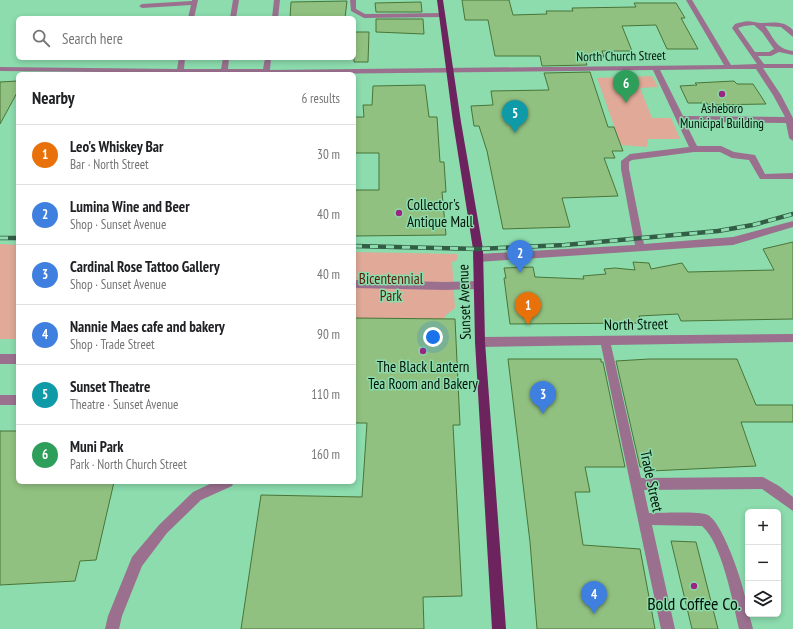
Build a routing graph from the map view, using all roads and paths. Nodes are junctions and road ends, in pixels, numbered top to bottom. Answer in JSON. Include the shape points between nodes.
{"nodes":[{"id":1,"x":236,"y":0,"type":"edge"},
{"id":2,"x":277,"y":0,"type":"edge"},
{"id":3,"x":353,"y":0,"type":"edge"},
{"id":4,"x":440,"y":0,"type":"edge"},
{"id":5,"x":689,"y":0,"type":"edge"},
{"id":6,"x":194,"y":2,"type":"edge"},
{"id":7,"x":142,"y":6,"type":"dead end"},
{"id":8,"x":442,"y":15,"type":"junction"},
{"id":9,"x":191,"y":16,"type":"edge"},
{"id":10,"x":233,"y":16,"type":"edge"},
{"id":11,"x":274,"y":16,"type":"edge"},
{"id":12,"x":761,"y":27,"type":"junction"},
{"id":13,"x":793,"y":35,"type":"edge"},
{"id":14,"x":777,"y":50,"type":"junction"},
{"id":15,"x":793,"y":53,"type":"edge"},
{"id":16,"x":753,"y":54,"type":"junction"},
{"id":17,"x":182,"y":60,"type":"edge"},
{"id":18,"x":226,"y":60,"type":"edge"},
{"id":19,"x":268,"y":60,"type":"edge"},
{"id":20,"x":760,"y":66,"type":"junction"},
{"id":21,"x":793,"y":66,"type":"edge"},
{"id":22,"x":729,"y":67,"type":"junction"},
{"id":23,"x":656,"y":68,"type":"junction"},
{"id":24,"x":0,"y":69,"type":"edge"},
{"id":25,"x":180,"y":70,"type":"junction"},
{"id":26,"x":450,"y":70,"type":"junction"},
{"id":27,"x":224,"y":71,"type":"junction"},
{"id":28,"x":234,"y":72,"type":"edge"},
{"id":29,"x":266,"y":72,"type":"joint"},
{"id":30,"x":681,"y":119,"type":"junction"},
{"id":31,"x":789,"y":120,"type":"junction"},
{"id":32,"x":793,"y":138,"type":"edge"},
{"id":33,"x":694,"y":149,"type":"junction"},
{"id":34,"x":793,"y":176,"type":"edge"},
{"id":35,"x":793,"y":224,"type":"edge"},
{"id":36,"x":640,"y":248,"type":"junction"},
{"id":37,"x":478,"y":258,"type":"junction"},
{"id":38,"x":356,"y":284,"type":"edge"},
{"id":39,"x":478,"y":285,"type":"junction"},
{"id":40,"x":793,"y":338,"type":"edge"},
{"id":41,"x":605,"y":340,"type":"junction"},
{"id":42,"x":480,"y":342,"type":"junction"},
{"id":43,"x":0,"y":359,"type":"edge"},
{"id":44,"x":16,"y":359,"type":"edge"},
{"id":45,"x":0,"y":400,"type":"edge"},
{"id":46,"x":16,"y":400,"type":"edge"},
{"id":47,"x":224,"y":484,"type":"edge"},
{"id":48,"x":636,"y":484,"type":"junction"},
{"id":49,"x":793,"y":505,"type":"edge"},
{"id":50,"x":644,"y":519,"type":"junction"},
{"id":51,"x":112,"y":629,"type":"edge"},
{"id":52,"x":499,"y":629,"type":"edge"},
{"id":53,"x":668,"y":629,"type":"edge"},
{"id":54,"x":746,"y":629,"type":"edge"}],
"edges":[{"from":1,"to":10,"type":"street"},
{"from":2,"to":11,"type":"street"},
{"from":3,"to":8,"type":"street","via":[[353,10],[364,16]]},
{"from":4,"to":8,"type":"main road","name":"Sunset Avenue"},
{"from":5,"to":22,"type":"street"},
{"from":6,"to":7,"type":"street"},
{"from":6,"to":9,"type":"street"},
{"from":8,"to":26,"type":"main road","name":"Sunset Avenue"},
{"from":12,"to":13,"type":"street","via":[[764,24],[781,24],[787,26]]},
{"from":12,"to":14,"type":"street"},
{"from":12,"to":16,"type":"street","via":[[747,23],[735,28]]},
{"from":14,"to":15,"type":"street"},
{"from":14,"to":16,"type":"street","via":[[771,54]]},
{"from":16,"to":20,"type":"street"},
{"from":17,"to":25,"type":"street"},
{"from":18,"to":27,"type":"street"},
{"from":19,"to":29,"type":"street"},
{"from":20,"to":21,"type":"street","name":"North Church Street"},
{"from":20,"to":22,"type":"street","name":"North Church Street"},
{"from":20,"to":31,"type":"street"},
{"from":22,"to":23,"type":"street","name":"North Church Street"},
{"from":23,"to":26,"type":"street","name":"North Church Street"},
{"from":23,"to":30,"type":"street"},
{"from":24,"to":25,"type":"street","name":"North Church Street"},
{"from":25,"to":27,"type":"street","name":"North Church Street"},
{"from":26,"to":29,"type":"street","name":"North Church Street"},
{"from":26,"to":37,"type":"main road","name":"Sunset Avenue"},
{"from":27,"to":28,"type":"street","name":"North Church Street"},
{"from":30,"to":31,"type":"street"},
{"from":30,"to":33,"type":"street"},
{"from":31,"to":32,"type":"street"},
{"from":33,"to":34,"type":"street","via":[[721,149],[732,155],[752,157],[763,177]]},
{"from":33,"to":36,"type":"street","via":[[630,157],[625,161]]},
{"from":35,"to":36,"type":"street","via":[[733,240]]},
{"from":36,"to":37,"type":"street"},
{"from":37,"to":39,"type":"main road","name":"Sunset Avenue"},
{"from":38,"to":39,"type":"street"},
{"from":39,"to":42,"type":"main road","name":"Sunset Avenue"},
{"from":40,"to":41,"type":"street","name":"North Street"},
{"from":41,"to":42,"type":"street","name":"North Street"},
{"from":41,"to":48,"type":"street","name":"Trade Street"},
{"from":42,"to":52,"type":"main road","name":"Sunset Avenue"},
{"from":43,"to":44,"type":"street"},
{"from":45,"to":46,"type":"street"},
{"from":47,"to":51,"type":"street","via":[[197,496],[163,529],[137,562]]},
{"from":48,"to":49,"type":"street","via":[[763,483]]},
{"from":48,"to":50,"type":"street","name":"Trade Street"},
{"from":50,"to":53,"type":"street","name":"Trade Street"},
{"from":50,"to":54,"type":"street","via":[[704,520],[711,526],[720,541],[730,569]]}]}
